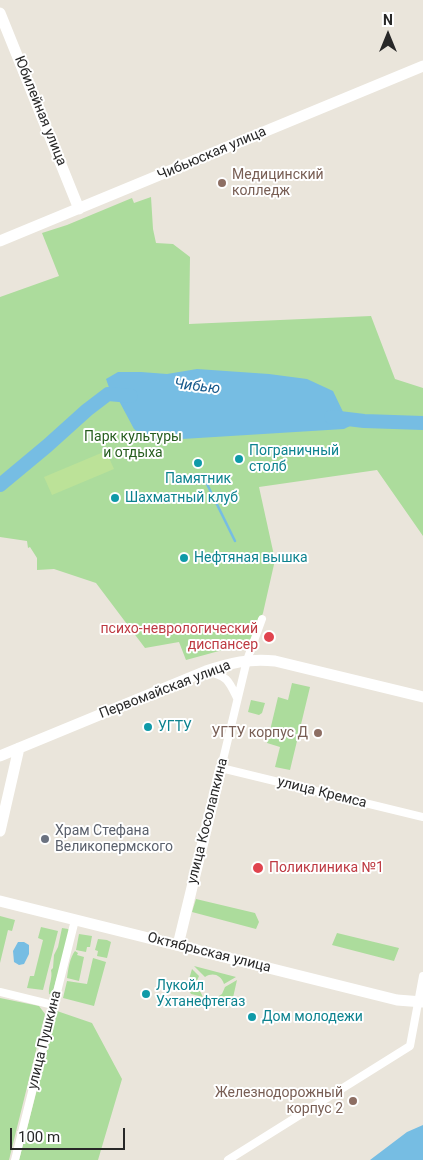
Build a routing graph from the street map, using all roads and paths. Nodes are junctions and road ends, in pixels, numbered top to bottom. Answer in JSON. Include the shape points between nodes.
{"nodes":[{"id":1,"x":0,"y":13,"type":"edge"},
{"id":2,"x":423,"y":66,"type":"edge"},
{"id":3,"x":79,"y":209,"type":"junction"},
{"id":4,"x":0,"y":241,"type":"edge"},
{"id":5,"x":262,"y":619,"type":"dead end"},
{"id":6,"x":247,"y":660,"type":"junction"},
{"id":7,"x":206,"y":671,"type":"junction"},
{"id":8,"x":423,"y":697,"type":"edge"},
{"id":9,"x":237,"y":698,"type":"junction"},
{"id":10,"x":19,"y":748,"type":"junction"},
{"id":11,"x":0,"y":756,"type":"edge"},
{"id":12,"x":221,"y":768,"type":"junction"},
{"id":13,"x":423,"y":817,"type":"edge"},
{"id":14,"x":0,"y":831,"type":"edge"},
{"id":15,"x":0,"y":901,"type":"edge"},
{"id":16,"x":75,"y":920,"type":"junction"},
{"id":17,"x":178,"y":945,"type":"junction"},
{"id":18,"x":423,"y":976,"type":"edge"},
{"id":19,"x":0,"y":992,"type":"edge"},
{"id":20,"x":420,"y":1002,"type":"edge"},
{"id":21,"x":53,"y":1005,"type":"junction"},
{"id":22,"x":15,"y":1160,"type":"edge"},
{"id":23,"x":228,"y":1160,"type":"edge"}],
"edges":[{"from":1,"to":3,"type":"street","name":"Юбилейная улица"},
{"from":2,"to":3,"type":"street","name":"Чибьюская улица"},
{"from":3,"to":4,"type":"street","name":"Чибьюская улица"},
{"from":5,"to":6,"type":"street","name":"улица Косолапкина"},
{"from":6,"to":7,"type":"street","name":"Первомайская улица"},
{"from":6,"to":8,"type":"street","name":"Первомайская улица","via":[[275,661]]},
{"from":6,"to":9,"type":"street","name":"улица Косолапкина"},
{"from":7,"to":9,"type":"street","via":[[220,674],[229,681]]},
{"from":7,"to":10,"type":"street","name":"Первомайская улица"},
{"from":9,"to":12,"type":"street","name":"улица Косолапкина"},
{"from":10,"to":11,"type":"street","name":"Первомайская улица"},
{"from":10,"to":14,"type":"street"},
{"from":12,"to":13,"type":"street","name":"улица Кремса"},
{"from":12,"to":17,"type":"street","name":"улица Косолапкина"},
{"from":15,"to":16,"type":"street","name":"Октябрьская улица"},
{"from":16,"to":17,"type":"street","name":"Октябрьская улица"},
{"from":16,"to":21,"type":"street","name":"улица Пушкина"},
{"from":17,"to":20,"type":"street","name":"Октябрьская улица","via":[[397,1000]]},
{"from":18,"to":20,"type":"street"},
{"from":19,"to":21,"type":"street"},
{"from":20,"to":23,"type":"street","via":[[410,1046]]},
{"from":21,"to":22,"type":"street","name":"улица Пушкина"}]}
